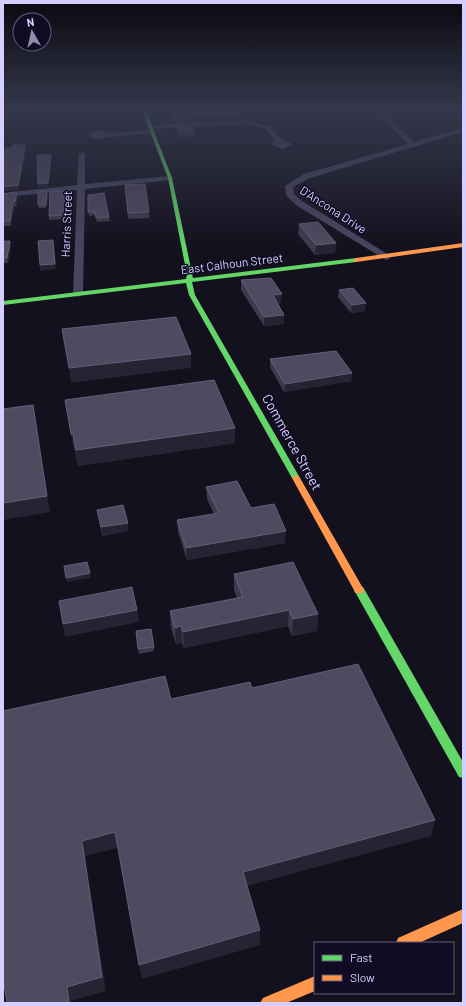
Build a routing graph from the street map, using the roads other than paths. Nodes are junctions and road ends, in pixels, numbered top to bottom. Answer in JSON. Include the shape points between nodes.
{"nodes":[{"id":1,"x":82,"y":154,"type":"dead end"},
{"id":2,"x":161,"y":155,"type":"edge"},
{"id":3,"x":377,"y":155,"type":"edge"},
{"id":4,"x":170,"y":178,"type":"junction"},
{"id":5,"x":80,"y":187,"type":"junction"},
{"id":6,"x":3,"y":195,"type":"edge"},
{"id":7,"x":463,"y":245,"type":"edge"},
{"id":8,"x":386,"y":257,"type":"junction"},
{"id":9,"x":189,"y":281,"type":"junction"},
{"id":10,"x":78,"y":294,"type":"junction"},
{"id":11,"x":3,"y":303,"type":"edge"},
{"id":12,"x":463,"y":773,"type":"edge"},
{"id":13,"x":463,"y":916,"type":"edge"},
{"id":14,"x":405,"y":942,"type":"edge"},
{"id":15,"x":314,"y":983,"type":"edge"},
{"id":16,"x":268,"y":1003,"type":"edge"}],
"edges":[{"from":1,"to":5,"type":"street","name":"Harris Street"},
{"from":2,"to":4,"type":"street","name":"Commerce Street"},
{"from":3,"to":8,"type":"street","name":"D'Ancona Drive","via":[[307,176],[288,188],[290,195],[299,204]]},
{"from":4,"to":5,"type":"street"},
{"from":4,"to":9,"type":"street","name":"Commerce Street","via":[[190,275]]},
{"from":5,"to":6,"type":"street"},
{"from":5,"to":10,"type":"street","name":"Harris Street"},
{"from":7,"to":8,"type":"street","name":"East Calhoun Street"},
{"from":8,"to":9,"type":"street","name":"East Calhoun Street"},
{"from":9,"to":10,"type":"street","name":"East Calhoun Street"},
{"from":9,"to":12,"type":"street","name":"Commerce Street","via":[[192,295]]},
{"from":10,"to":11,"type":"street","name":"East Calhoun Street"},
{"from":13,"to":14,"type":"street"},
{"from":15,"to":16,"type":"street"}]}
